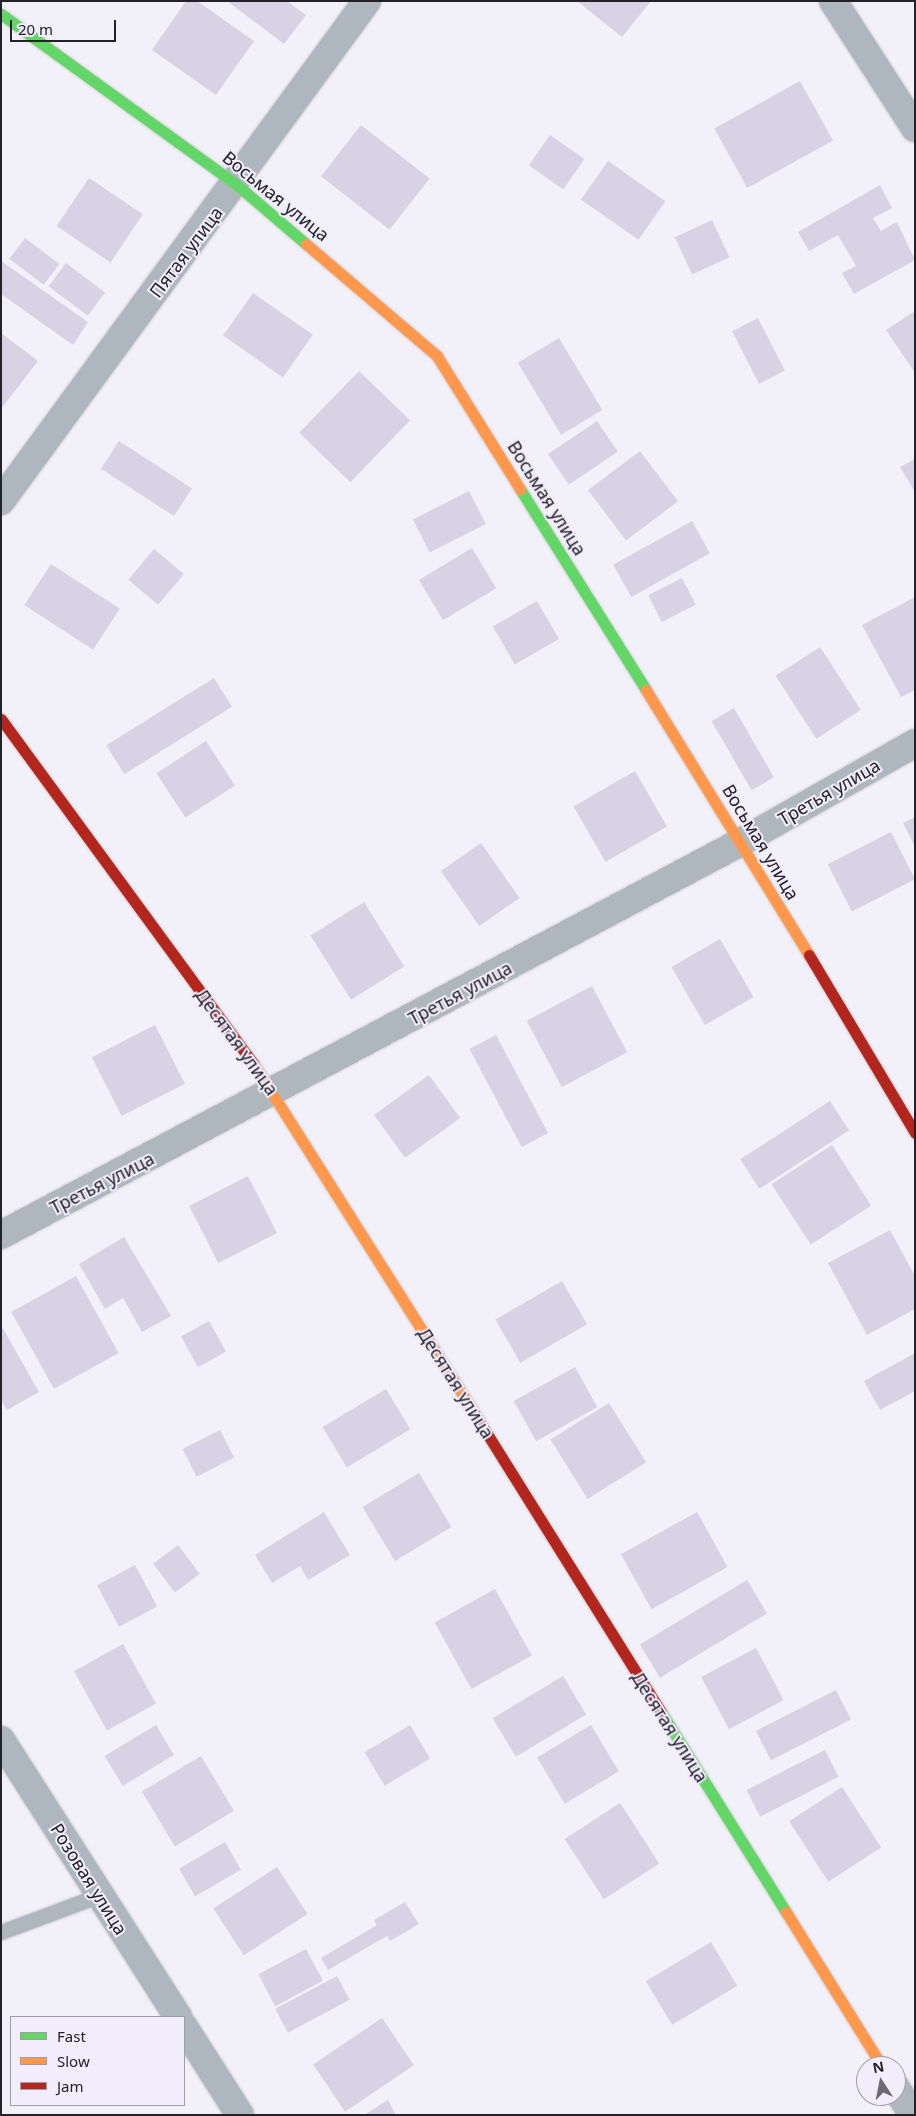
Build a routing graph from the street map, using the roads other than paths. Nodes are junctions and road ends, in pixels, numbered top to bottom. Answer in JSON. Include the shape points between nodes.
{"nodes":[{"id":1,"x":367,"y":1,"type":"edge"},
{"id":2,"x":833,"y":1,"type":"edge"},
{"id":3,"x":1,"y":14,"type":"edge"},
{"id":4,"x":915,"y":128,"type":"edge"},
{"id":5,"x":236,"y":184,"type":"junction"},
{"id":6,"x":1,"y":501,"type":"edge"},
{"id":7,"x":1,"y":719,"type":"edge"},
{"id":8,"x":915,"y":743,"type":"edge"},
{"id":9,"x":741,"y":842,"type":"junction"},
{"id":10,"x":275,"y":1093,"type":"junction"},
{"id":11,"x":915,"y":1133,"type":"edge"},
{"id":12,"x":1,"y":1235,"type":"edge"},
{"id":13,"x":1,"y":1740,"type":"edge"},
{"id":14,"x":100,"y":1895,"type":"junction"},
{"id":15,"x":1,"y":1932,"type":"edge"},
{"id":16,"x":177,"y":2016,"type":"edge"},
{"id":17,"x":185,"y":2029,"type":"edge"},
{"id":18,"x":876,"y":2056,"type":"edge"},
{"id":19,"x":906,"y":2104,"type":"edge"},
{"id":20,"x":240,"y":2115,"type":"edge"},
{"id":21,"x":913,"y":2115,"type":"edge"}],
"edges":[{"from":1,"to":5,"type":"street","name":"Пятая улица"},
{"from":2,"to":4,"type":"street"},
{"from":3,"to":5,"type":"street","name":"Восьмая улица"},
{"from":5,"to":6,"type":"street","name":"Пятая улица"},
{"from":5,"to":9,"type":"street","name":"Восьмая улица","via":[[437,356]]},
{"from":7,"to":10,"type":"street","name":"Десятая улица"},
{"from":8,"to":9,"type":"street","name":"Третья улица"},
{"from":9,"to":10,"type":"street","name":"Третья улица"},
{"from":9,"to":11,"type":"street","name":"Восьмая улица"},
{"from":10,"to":12,"type":"street","name":"Третья улица"},
{"from":10,"to":18,"type":"street","name":"Десятая улица"},
{"from":13,"to":14,"type":"street","name":"Розовая улица"},
{"from":14,"to":15,"type":"lane"},
{"from":14,"to":16,"type":"street","name":"Розовая улица"},
{"from":17,"to":20,"type":"street"},
{"from":19,"to":21,"type":"street"}]}
